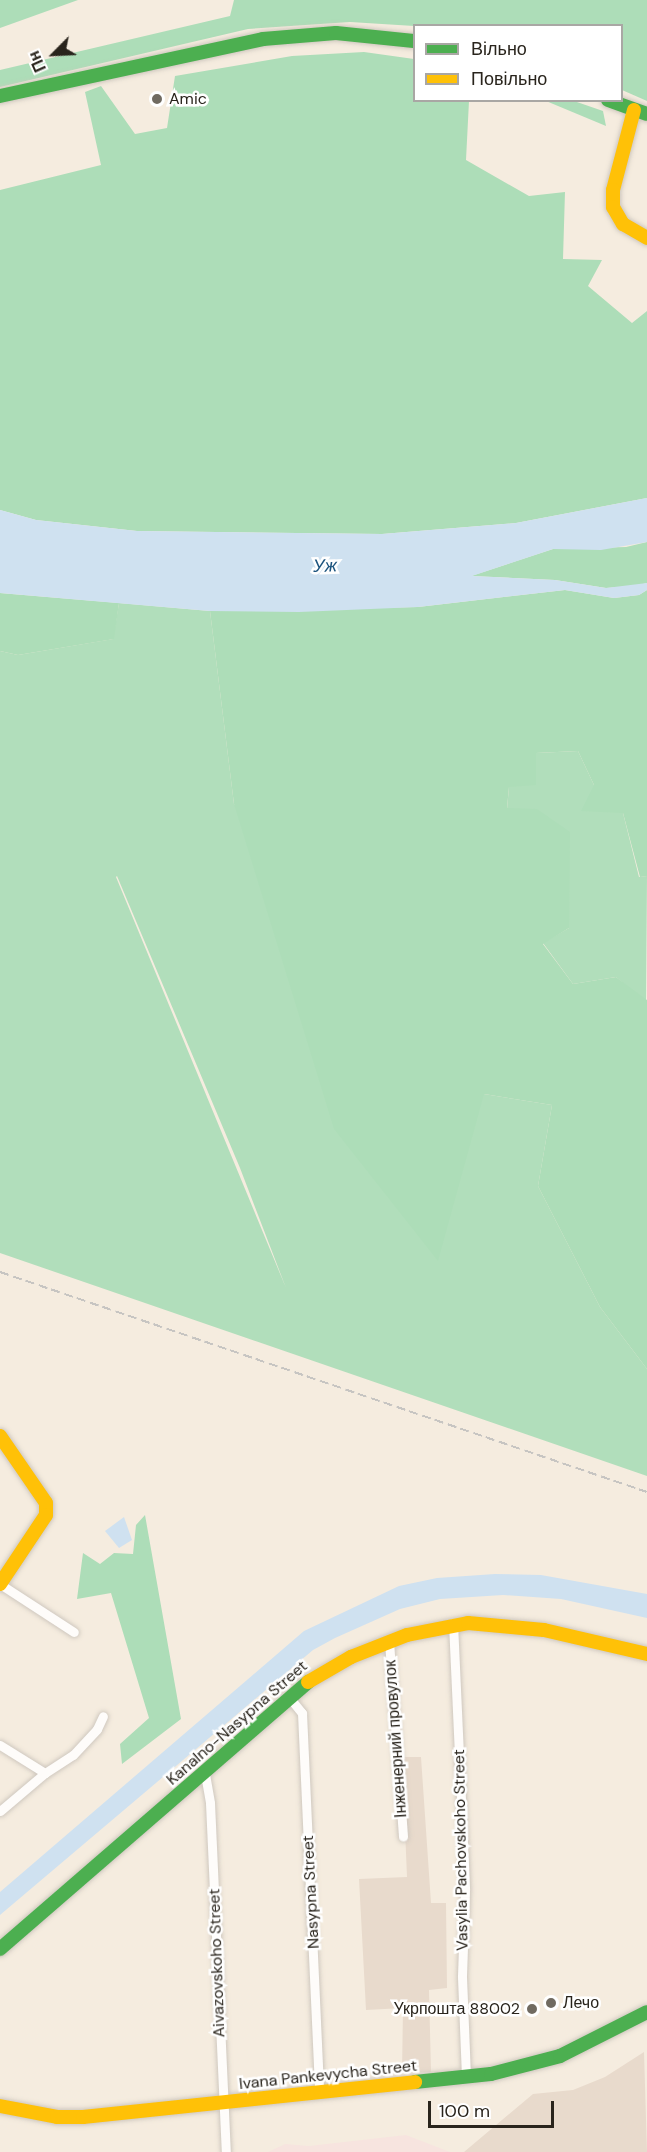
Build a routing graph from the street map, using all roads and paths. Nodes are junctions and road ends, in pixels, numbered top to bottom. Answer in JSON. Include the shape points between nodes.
{"nodes":[{"id":1,"x":413,"y":40,"type":"edge"},
{"id":2,"x":0,"y":96,"type":"edge"},
{"id":3,"x":613,"y":102,"type":"edge"},
{"id":4,"x":640,"y":112,"type":"edge"},
{"id":5,"x":647,"y":238,"type":"edge"},
{"id":6,"x":0,"y":1436,"type":"edge"},
{"id":7,"x":0,"y":1584,"type":"edge"},
{"id":8,"x":453,"y":1623,"type":"junction"},
{"id":9,"x":74,"y":1632,"type":"dead end"},
{"id":10,"x":389,"y":1641,"type":"junction"},
{"id":11,"x":647,"y":1654,"type":"edge"},
{"id":12,"x":289,"y":1697,"type":"junction"},
{"id":13,"x":103,"y":1716,"type":"dead end"},
{"id":14,"x":0,"y":1745,"type":"edge"},
{"id":15,"x":45,"y":1773,"type":"junction"},
{"id":16,"x":205,"y":1774,"type":"junction"},
{"id":17,"x":0,"y":1811,"type":"edge"},
{"id":18,"x":404,"y":1836,"type":"dead end"},
{"id":19,"x":0,"y":1949,"type":"edge"},
{"id":20,"x":647,"y":2012,"type":"edge"},
{"id":21,"x":466,"y":2078,"type":"junction"},
{"id":22,"x":319,"y":2093,"type":"junction"},
{"id":23,"x":223,"y":2103,"type":"junction"},
{"id":24,"x":0,"y":2106,"type":"edge"},
{"id":25,"x":226,"y":2152,"type":"edge"}],
"edges":[{"from":1,"to":2,"type":"main road","via":[[336,33],[263,39]]},
{"from":3,"to":4,"type":"main road"},
{"from":4,"to":5,"type":"main road","via":[[613,190],[613,207],[623,224]]},
{"from":6,"to":7,"type":"main road","via":[[46,1503],[46,1515]]},
{"from":7,"to":9,"type":"street"},
{"from":8,"to":10,"type":"main road","name":"Kanalno-Nasypna Street"},
{"from":8,"to":11,"type":"main road","name":"Kanalno-Nasypna Street","via":[[544,1630]]},
{"from":8,"to":21,"type":"street","name":"Vasylia Pachovskoho Street","via":[[464,1878]]},
{"from":10,"to":12,"type":"main road","name":"Kanalno-Nasypna Street","via":[[317,1674]]},
{"from":10,"to":18,"type":"street","name":"Інженерний провулок"},
{"from":12,"to":16,"type":"main road","name":"Kanalno-Nasypna Street"},
{"from":12,"to":22,"type":"street","name":"Nasypna Street","via":[[302,1713]]},
{"from":13,"to":15,"type":"street","via":[[74,1755]]},
{"from":14,"to":15,"type":"street"},
{"from":15,"to":17,"type":"street"},
{"from":16,"to":19,"type":"main road","name":"Kanalno-Nasypna Street"},
{"from":16,"to":23,"type":"street","name":"Aivazovskoho Street","via":[[210,1803]]},
{"from":20,"to":21,"type":"main road","name":"Ivana Pankevycha Street","via":[[560,2056]]},
{"from":21,"to":22,"type":"main road","name":"Ivana Pankevycha Street"},
{"from":22,"to":23,"type":"main road","name":"Ivana Pankevycha Street"},
{"from":23,"to":24,"type":"main road","name":"Ivana Pankevycha Street","via":[[83,2117]]},
{"from":23,"to":25,"type":"street","name":"Aivazovskoho Street"}]}
